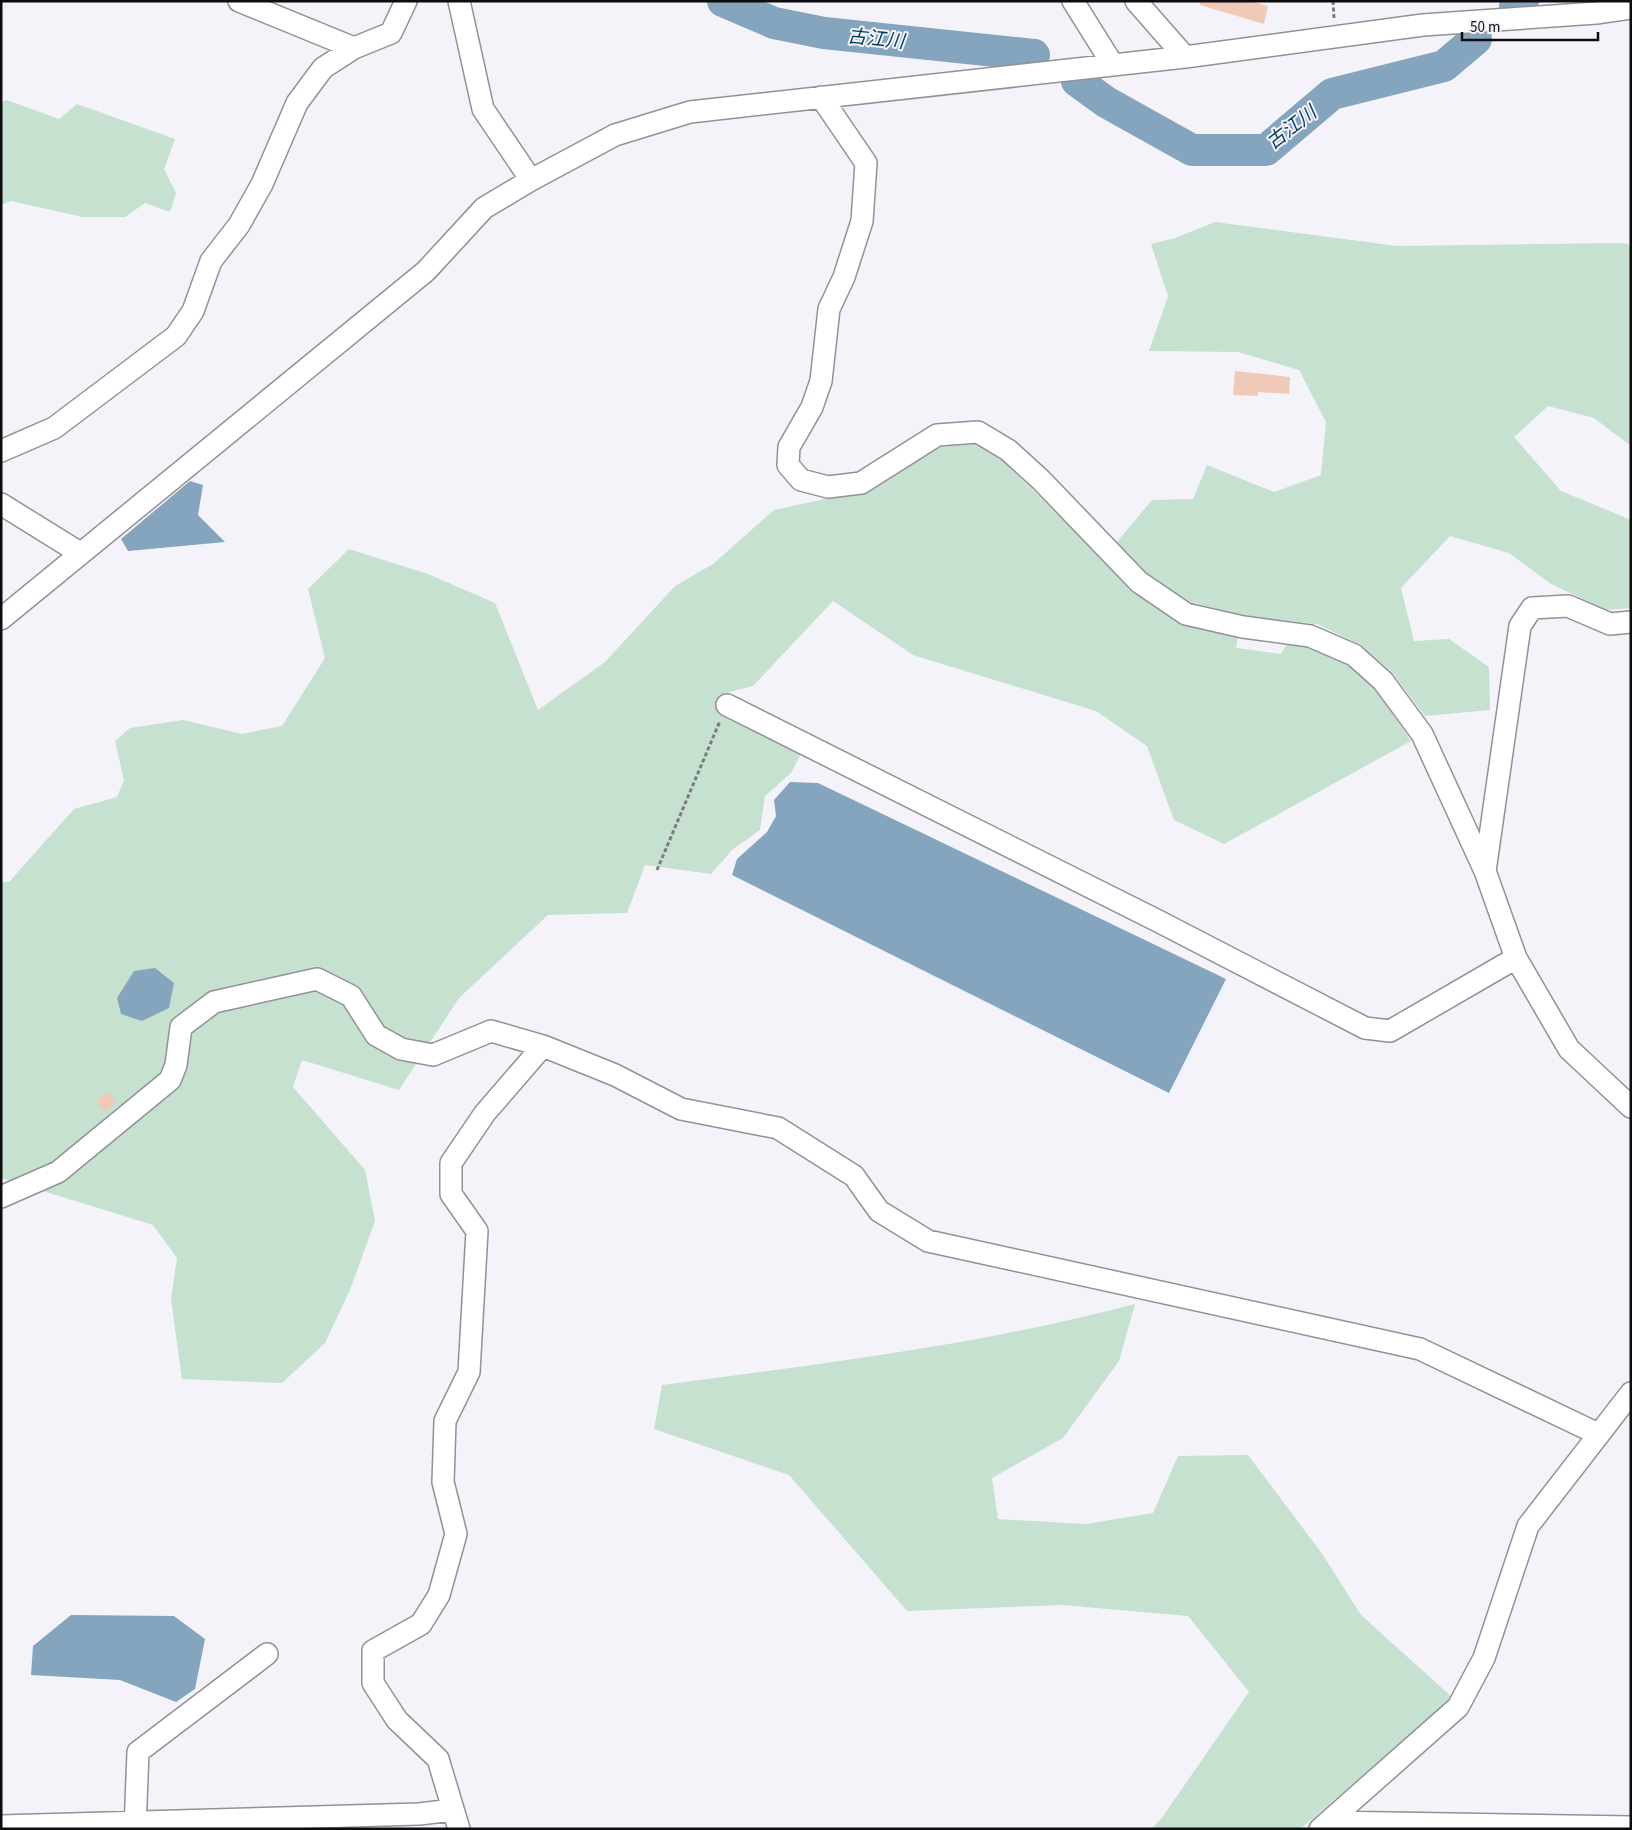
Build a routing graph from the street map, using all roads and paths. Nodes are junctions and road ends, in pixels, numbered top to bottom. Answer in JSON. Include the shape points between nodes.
{"nodes":[{"id":1,"x":239,"y":1,"type":"edge"},
{"id":2,"x":406,"y":1,"type":"edge"},
{"id":3,"x":459,"y":1,"type":"edge"},
{"id":4,"x":1073,"y":1,"type":"edge"},
{"id":5,"x":1136,"y":1,"type":"edge"},
{"id":6,"x":1631,"y":8,"type":"edge"},
{"id":7,"x":354,"y":48,"type":"junction"},
{"id":8,"x":1185,"y":58,"type":"junction"},
{"id":9,"x":1113,"y":65,"type":"junction"},
{"id":10,"x":821,"y":97,"type":"junction"},
{"id":11,"x":531,"y":180,"type":"junction"},
{"id":12,"x":1,"y":451,"type":"edge"},
{"id":13,"x":1,"y":504,"type":"edge"},
{"id":14,"x":80,"y":553,"type":"junction"},
{"id":15,"x":1,"y":619,"type":"edge"},
{"id":16,"x":1631,"y":622,"type":"edge"},
{"id":17,"x":727,"y":705,"type":"joint"},
{"id":18,"x":658,"y":870,"type":"dead end"},
{"id":19,"x":1485,"y":872,"type":"junction"},
{"id":20,"x":1516,"y":958,"type":"junction"},
{"id":21,"x":543,"y":1046,"type":"junction"},
{"id":22,"x":1631,"y":1107,"type":"edge"},
{"id":23,"x":1,"y":1197,"type":"edge"},
{"id":24,"x":1631,"y":1392,"type":"edge"},
{"id":25,"x":1598,"y":1434,"type":"junction"},
{"id":26,"x":267,"y":1654,"type":"dead end"},
{"id":27,"x":456,"y":1819,"type":"edge"},
{"id":28,"x":419,"y":1821,"type":"edge"},
{"id":29,"x":135,"y":1825,"type":"edge"},
{"id":30,"x":1324,"y":1825,"type":"edge"},
{"id":31,"x":1,"y":1826,"type":"edge"},
{"id":32,"x":1631,"y":1827,"type":"edge"}],
"edges":[{"from":1,"to":7,"type":"street"},
{"from":2,"to":7,"type":"street","via":[[391,33]]},
{"from":3,"to":11,"type":"street","via":[[483,109]]},
{"from":4,"to":9,"type":"street"},
{"from":5,"to":8,"type":"street"},
{"from":6,"to":8,"type":"street","via":[[1423,25]]},
{"from":7,"to":12,"type":"street","via":[[323,68],[297,103],[262,184],[239,225],[211,261],[193,311],[176,336],[54,428]]},
{"from":8,"to":9,"type":"street"},
{"from":9,"to":10,"type":"street"},
{"from":10,"to":11,"type":"street","via":[[690,112],[614,136]]},
{"from":10,"to":19,"type":"street","via":[[866,163],[862,221],[844,277],[829,309],[821,381],[812,407],[790,447],[788,466],[801,480],[828,487],[861,482],[937,435],[978,432],[1008,450],[1041,480],[1139,582],[1186,614],[1243,627],[1310,636],[1354,655],[1383,681],[1422,734]]},
{"from":11,"to":14,"type":"street","via":[[484,208],[426,271]]},
{"from":13,"to":14,"type":"street"},
{"from":14,"to":15,"type":"street"},
{"from":16,"to":19,"type":"street","via":[[1610,624],[1568,606],[1532,608],[1520,626]]},
{"from":17,"to":18,"type":"path"},
{"from":17,"to":20,"type":"street","via":[[1158,920],[1365,1028],[1390,1031]]},
{"from":19,"to":20,"type":"street"},
{"from":20,"to":22,"type":"street","via":[[1569,1049]]},
{"from":21,"to":23,"type":"street","via":[[491,1032],[433,1055],[401,1049],[376,1035],[351,996],[317,979],[214,1002],[180,1027],[176,1065],[170,1080],[58,1172]]},
{"from":21,"to":25,"type":"street","via":[[615,1075],[681,1109],[778,1128],[854,1176],[879,1211],[928,1241],[1420,1349]]},
{"from":21,"to":27,"type":"street","via":[[484,1114],[451,1163],[451,1194],[477,1232],[469,1372],[445,1421],[443,1482],[456,1534],[439,1595],[421,1624],[373,1651],[373,1683],[397,1720],[438,1759]]},
{"from":24,"to":25,"type":"street"},
{"from":25,"to":30,"type":"street","via":[[1528,1526],[1484,1658],[1458,1707]]},
{"from":26,"to":29,"type":"street","via":[[138,1752]]},
{"from":27,"to":28,"type":"street"},
{"from":28,"to":29,"type":"street"},
{"from":29,"to":31,"type":"street"},
{"from":30,"to":32,"type":"street"}]}
